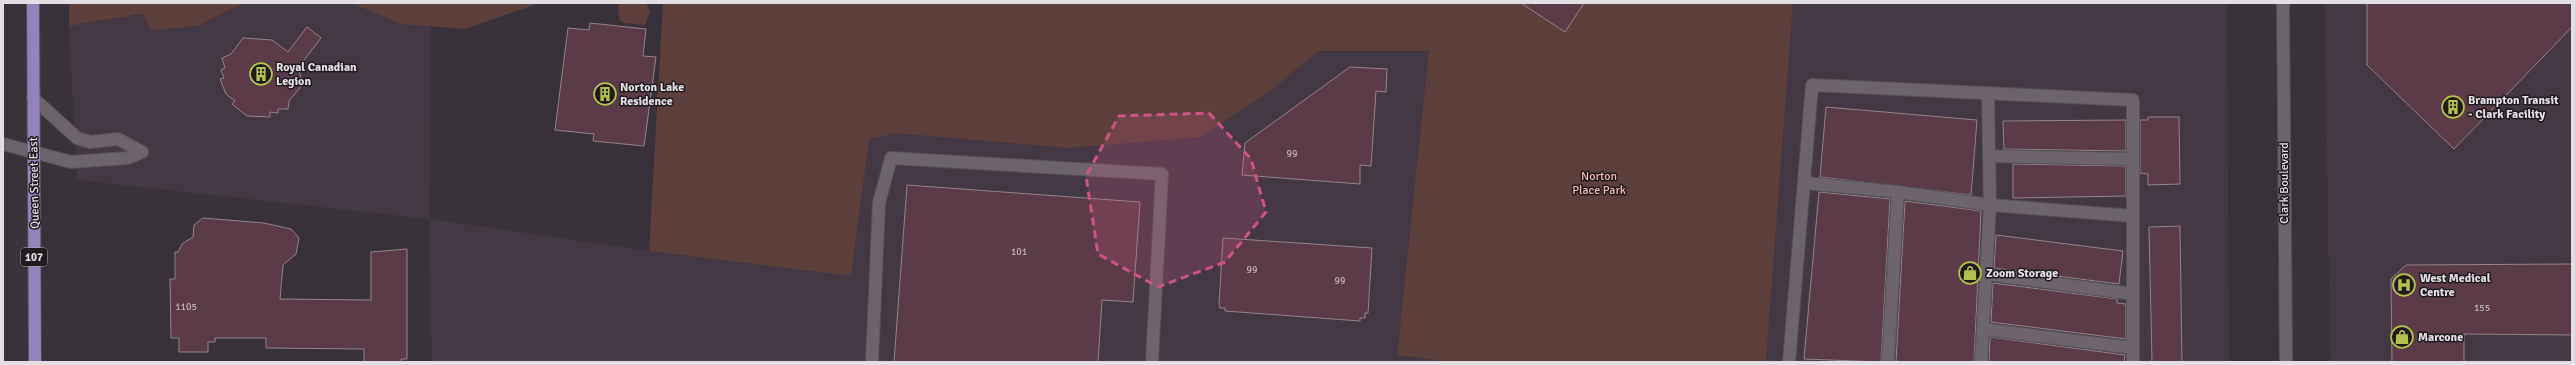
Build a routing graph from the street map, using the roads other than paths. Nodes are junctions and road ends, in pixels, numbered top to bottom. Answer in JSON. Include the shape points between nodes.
{"nodes":[{"id":1,"x":33,"y":3,"type":"edge"},
{"id":2,"x":2283,"y":3,"type":"edge"},
{"id":3,"x":1988,"y":95,"type":"junction"},
{"id":4,"x":33,"y":98,"type":"junction"},
{"id":5,"x":3,"y":144,"type":"edge"},
{"id":6,"x":33,"y":152,"type":"junction"},
{"id":7,"x":1989,"y":156,"type":"junction"},
{"id":8,"x":2133,"y":160,"type":"junction"},
{"id":9,"x":1805,"y":183,"type":"junction"},
{"id":10,"x":1898,"y":192,"type":"junction"},
{"id":11,"x":1990,"y":205,"type":"junction"},
{"id":12,"x":2133,"y":216,"type":"junction"},
{"id":13,"x":1986,"y":274,"type":"junction"},
{"id":14,"x":2133,"y":294,"type":"junction"},
{"id":15,"x":1983,"y":329,"type":"junction"},
{"id":16,"x":2133,"y":348,"type":"junction"},
{"id":17,"x":35,"y":362,"type":"edge"},
{"id":18,"x":872,"y":362,"type":"edge"},
{"id":19,"x":1152,"y":362,"type":"edge"},
{"id":20,"x":1789,"y":362,"type":"edge"},
{"id":21,"x":1888,"y":362,"type":"edge"},
{"id":22,"x":1981,"y":362,"type":"edge"},
{"id":23,"x":2133,"y":362,"type":"edge"},
{"id":24,"x":2286,"y":362,"type":"edge"}],
"edges":[{"from":1,"to":4,"type":"main road","name":"Queen Street East","number":"107"},
{"from":2,"to":24,"type":"street","name":"Clark Boulevard"},
{"from":3,"to":7,"type":"street"},
{"from":3,"to":8,"type":"street","via":[[2133,100]]},
{"from":3,"to":9,"type":"street","via":[[1812,85]]},
{"from":4,"to":6,"type":"main road","name":"Queen Street East","number":"107"},
{"from":4,"to":6,"type":"street","via":[[77,138],[90,142],[118,139],[142,152],[128,158],[71,162]]},
{"from":5,"to":6,"type":"street"},
{"from":6,"to":17,"type":"main road","name":"Queen Street East","number":"107"},
{"from":7,"to":8,"type":"street"},
{"from":7,"to":11,"type":"street"},
{"from":8,"to":12,"type":"street"},
{"from":9,"to":10,"type":"street"},
{"from":9,"to":20,"type":"street"},
{"from":10,"to":11,"type":"street"},
{"from":10,"to":21,"type":"street"},
{"from":11,"to":12,"type":"street"},
{"from":11,"to":13,"type":"street"},
{"from":12,"to":14,"type":"street"},
{"from":13,"to":14,"type":"street"},
{"from":13,"to":15,"type":"street"},
{"from":14,"to":16,"type":"street"},
{"from":15,"to":16,"type":"street"},
{"from":15,"to":22,"type":"street"},
{"from":16,"to":23,"type":"street"},
{"from":18,"to":19,"type":"street","via":[[879,203],[891,158],[1162,174]]}]}
